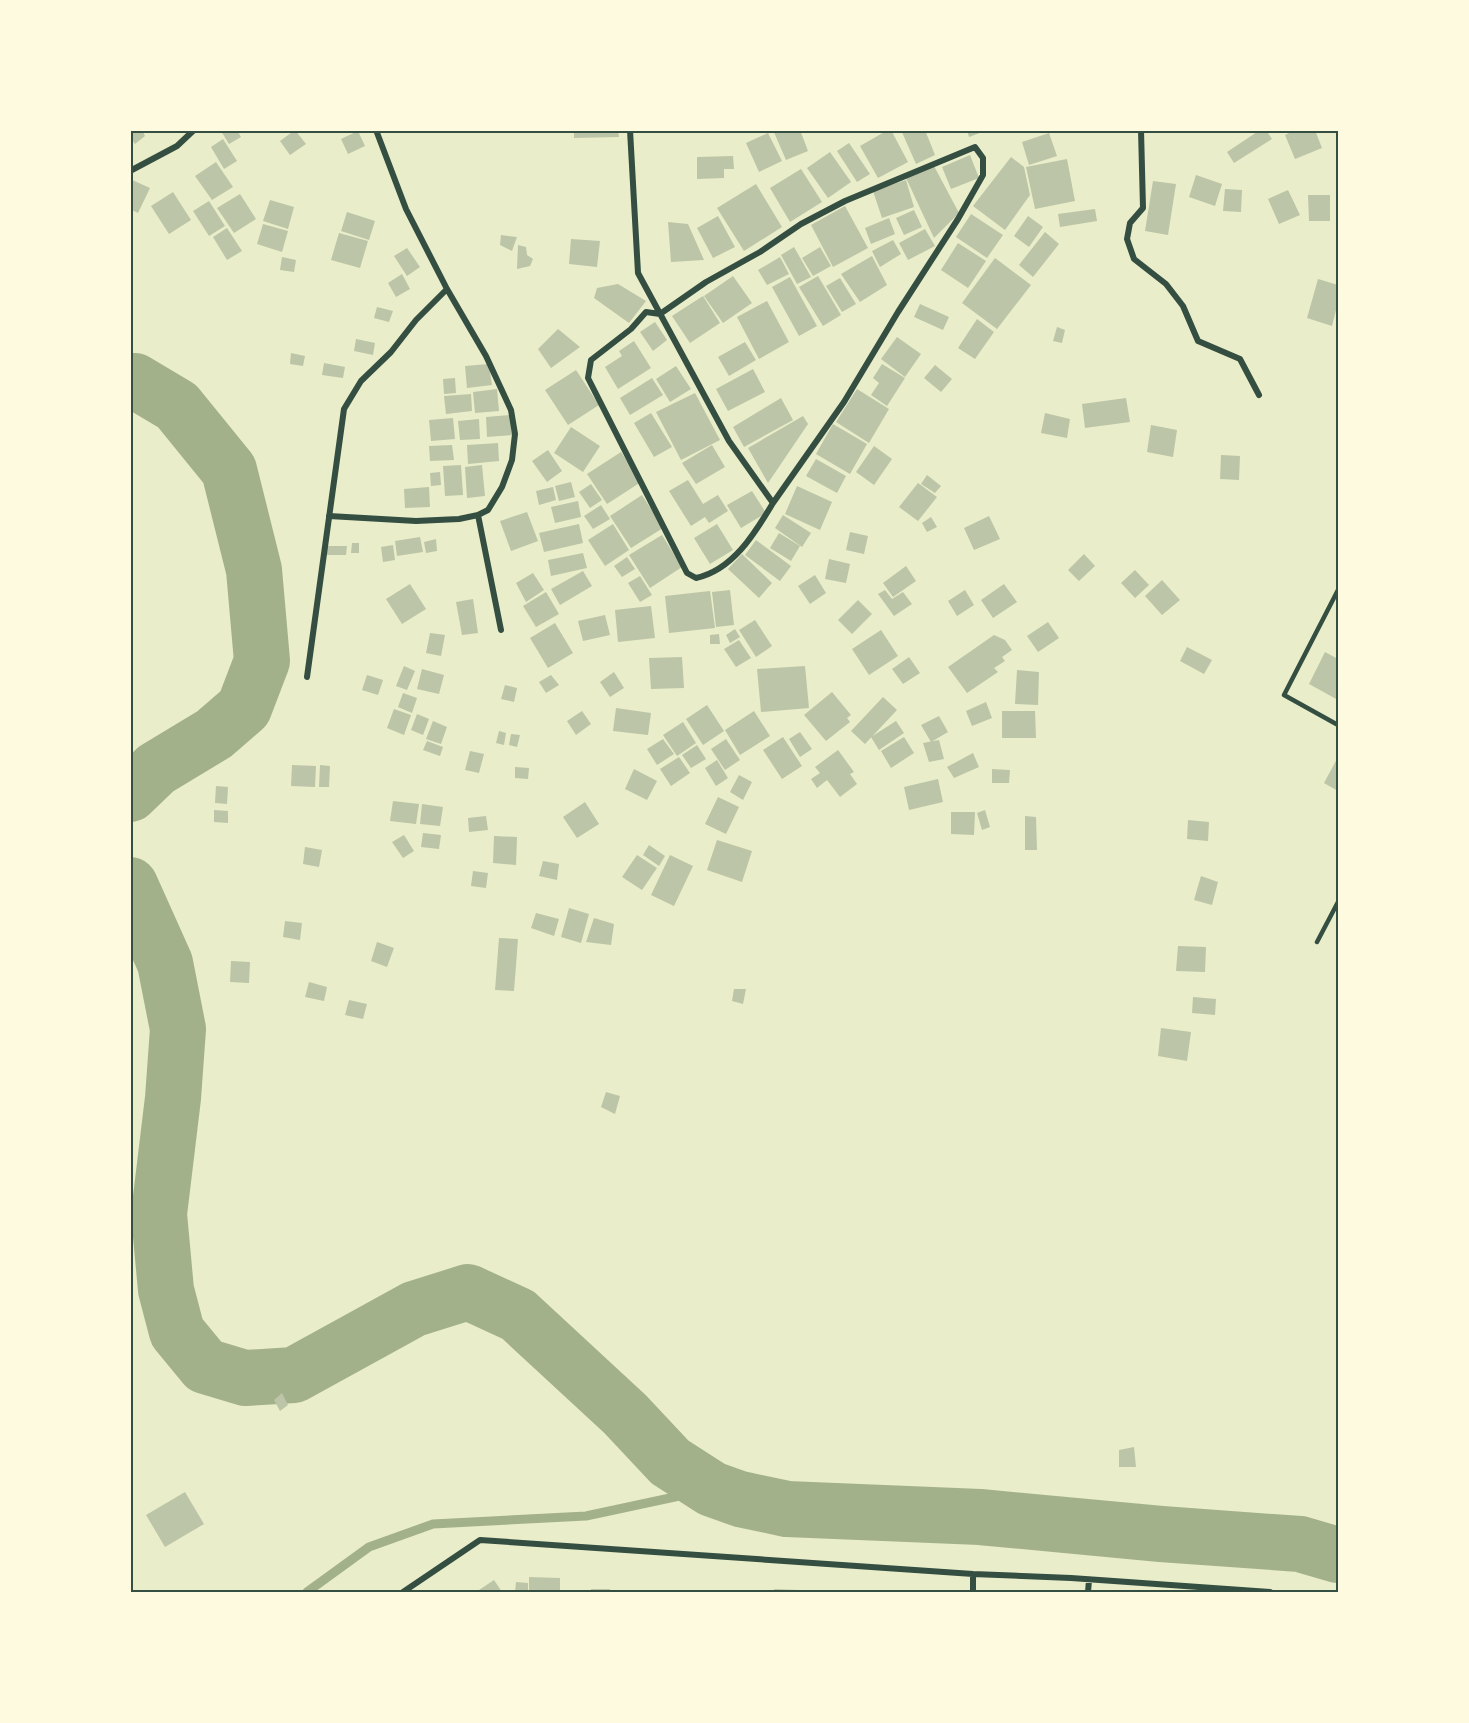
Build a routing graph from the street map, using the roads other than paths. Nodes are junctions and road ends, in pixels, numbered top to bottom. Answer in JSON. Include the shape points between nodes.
{"nodes":[{"id":1,"x":194,"y":130,"type":"edge"},
{"id":2,"x":376,"y":130,"type":"edge"},
{"id":3,"x":630,"y":130,"type":"edge"},
{"id":4,"x":1141,"y":130,"type":"edge"},
{"id":5,"x":130,"y":171,"type":"edge"},
{"id":6,"x":447,"y":289,"type":"junction"},
{"id":7,"x":660,"y":314,"type":"junction"},
{"id":8,"x":1259,"y":395,"type":"dead end"},
{"id":9,"x":773,"y":503,"type":"junction"},
{"id":10,"x":478,"y":515,"type":"junction"},
{"id":11,"x":329,"y":516,"type":"junction"},
{"id":12,"x":1338,"y":590,"type":"edge"},
{"id":13,"x":501,"y":630,"type":"dead end"},
{"id":14,"x":307,"y":676,"type":"dead end"},
{"id":15,"x":1338,"y":725,"type":"edge"},
{"id":16,"x":1338,"y":902,"type":"edge"},
{"id":17,"x":1317,"y":942,"type":"dead end"},
{"id":18,"x":973,"y":1575,"type":"junction"},
{"id":19,"x":1089,"y":1580,"type":"junction"},
{"id":20,"x":1240,"y":1591,"type":"edge"},
{"id":21,"x":403,"y":1593,"type":"edge"},
{"id":22,"x":973,"y":1593,"type":"edge"},
{"id":23,"x":1088,"y":1593,"type":"edge"},
{"id":24,"x":1270,"y":1593,"type":"edge"}],
"edges":[{"from":1,"to":5,"type":"street","via":[[177,146]]},
{"from":2,"to":6,"type":"street","via":[[406,209]]},
{"from":3,"to":7,"type":"street","via":[[638,273]]},
{"from":4,"to":8,"type":"street","via":[[1143,208],[1130,223],[1127,239],[1134,259],[1167,285],[1183,306],[1198,341],[1240,359]]},
{"from":6,"to":10,"type":"street","via":[[486,356],[511,410],[515,434],[512,460],[502,487],[488,510]]},
{"from":6,"to":11,"type":"street","via":[[361,381],[344,409]]},
{"from":7,"to":9,"type":"street","via":[[729,441]]},
{"from":7,"to":9,"type":"street","via":[[646,312],[591,360],[588,378],[687,573],[696,578],[709,576],[722,566],[742,549]]},
{"from":7,"to":9,"type":"street","via":[[706,282],[845,201],[975,147],[983,158],[982,175],[958,219],[844,402]]},
{"from":10,"to":11,"type":"street","via":[[416,521]]},
{"from":10,"to":13,"type":"street"},
{"from":11,"to":14,"type":"street"},
{"from":12,"to":15,"type":"lane","via":[[1284,695]]},
{"from":16,"to":17,"type":"lane"},
{"from":18,"to":19,"type":"street"},
{"from":18,"to":21,"type":"street","via":[[480,1540]]},
{"from":18,"to":22,"type":"street"},
{"from":19,"to":20,"type":"street"},
{"from":19,"to":23,"type":"street"},
{"from":20,"to":24,"type":"street"}]}
